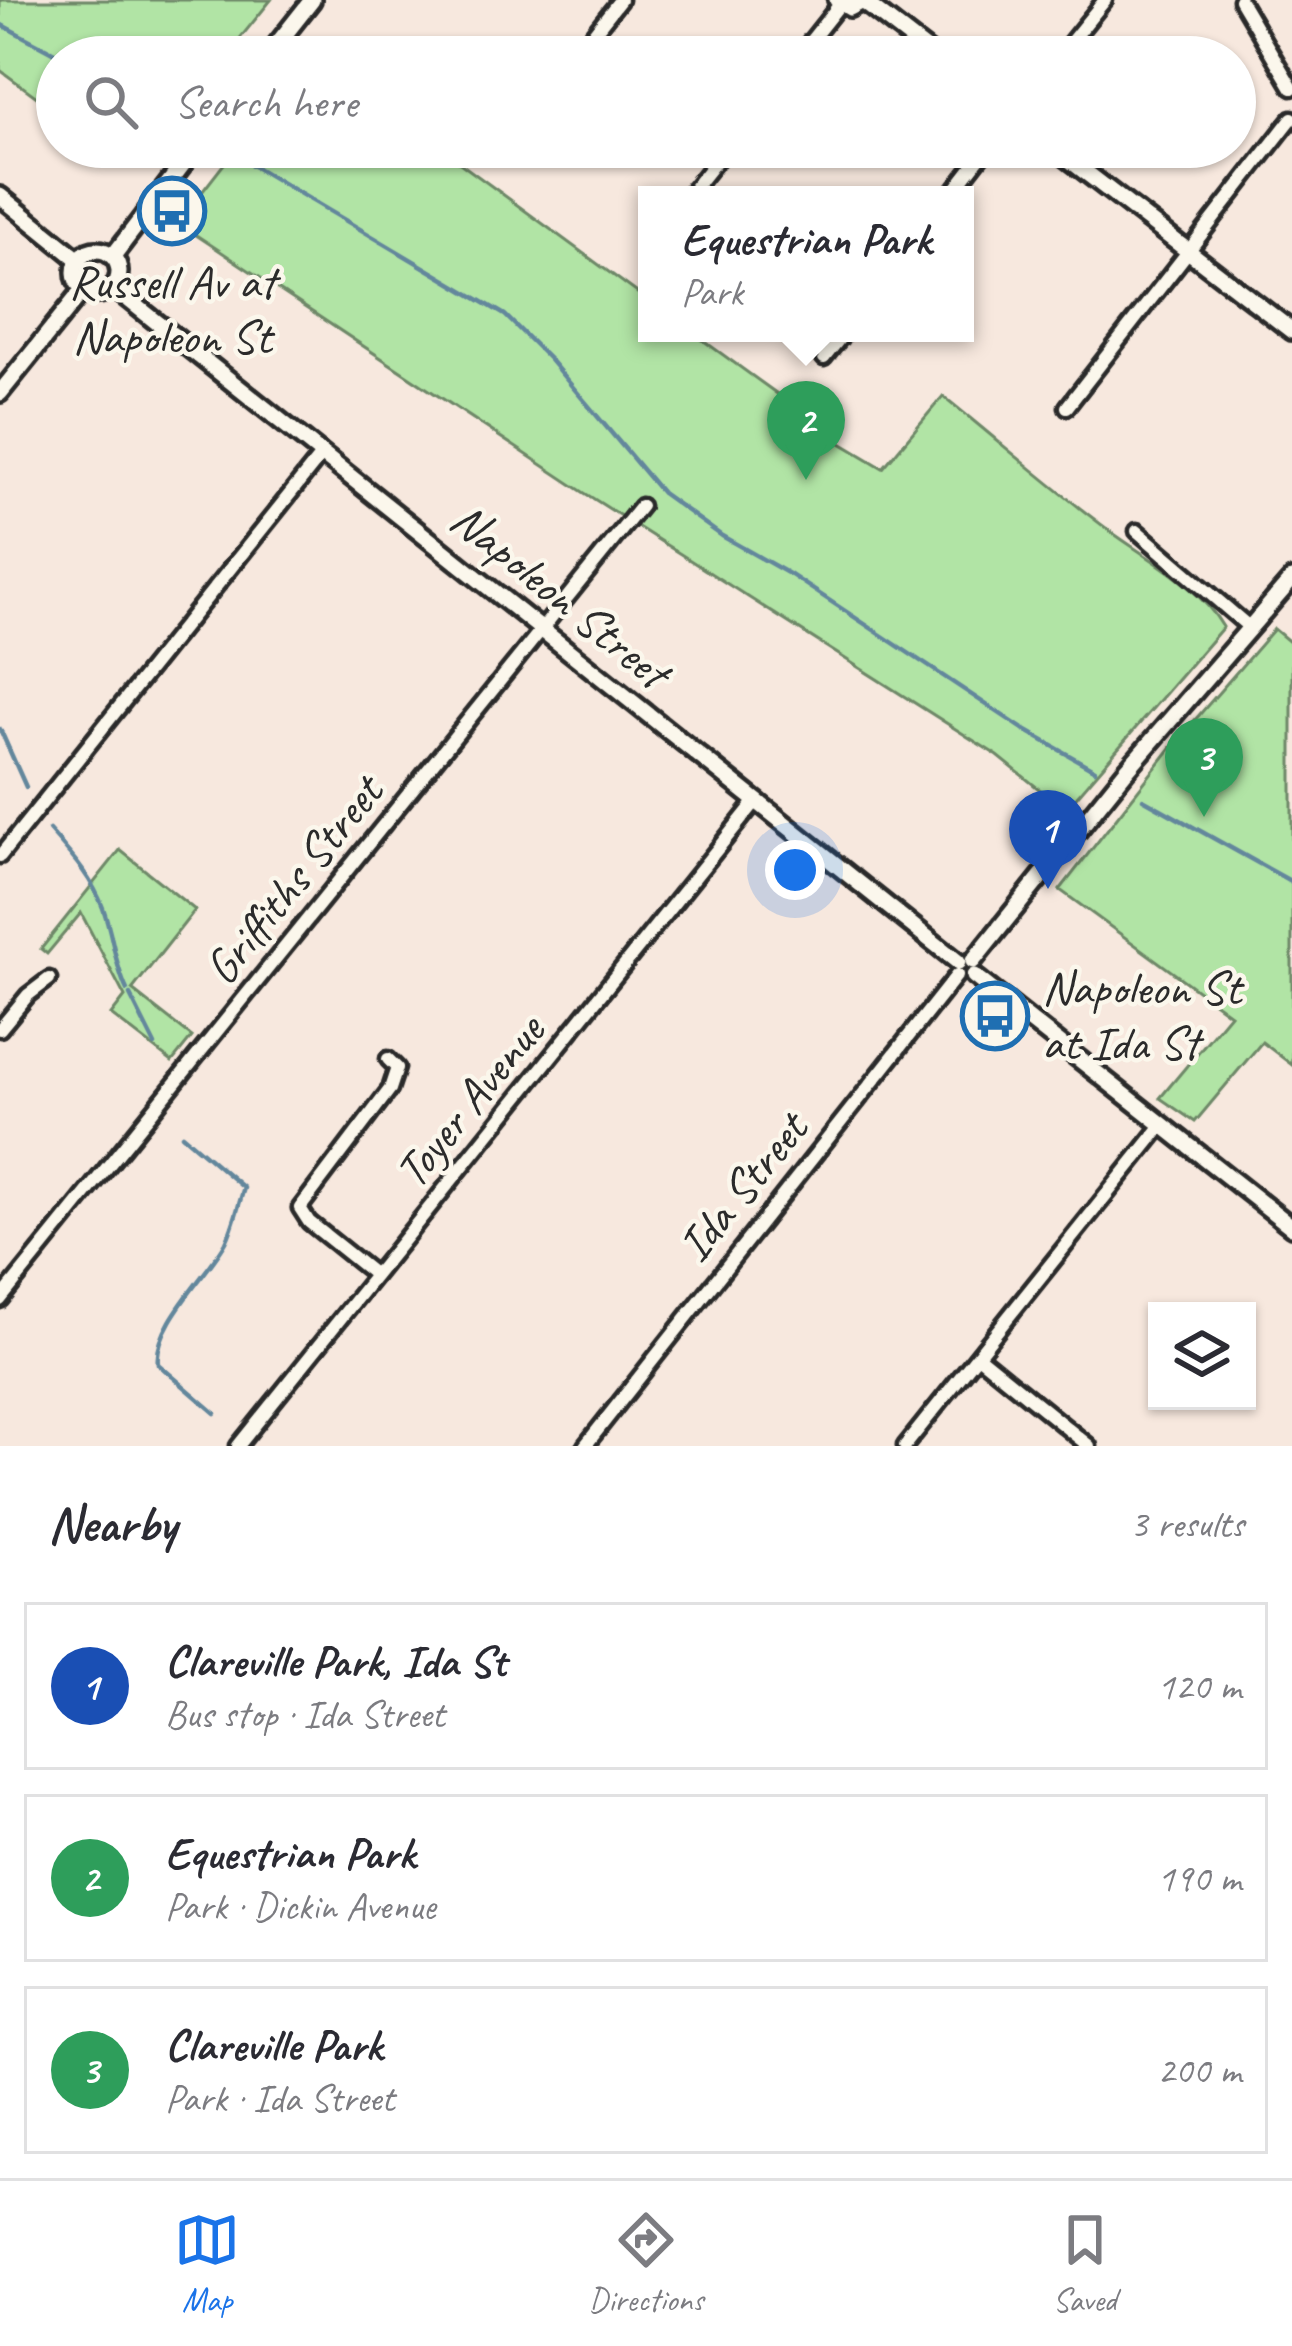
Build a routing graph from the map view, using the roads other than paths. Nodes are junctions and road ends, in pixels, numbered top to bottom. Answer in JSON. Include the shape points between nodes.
{"nodes":[{"id":1,"x":312,"y":0,"type":"edge"},
{"id":2,"x":620,"y":0,"type":"edge"},
{"id":3,"x":1105,"y":0,"type":"edge"},
{"id":4,"x":1240,"y":0,"type":"edge"},
{"id":5,"x":864,"y":1,"type":"edge"},
{"id":6,"x":839,"y":2,"type":"edge"},
{"id":7,"x":284,"y":36,"type":"edge"},
{"id":8,"x":592,"y":36,"type":"edge"},
{"id":9,"x":814,"y":36,"type":"edge"},
{"id":10,"x":908,"y":36,"type":"edge"},
{"id":11,"x":1076,"y":36,"type":"edge"},
{"id":12,"x":1292,"y":88,"type":"edge"},
{"id":13,"x":1292,"y":118,"type":"edge"},
{"id":14,"x":1256,"y":164,"type":"edge"},
{"id":15,"x":180,"y":168,"type":"edge"},
{"id":16,"x":1080,"y":168,"type":"edge"},
{"id":17,"x":1253,"y":168,"type":"edge"},
{"id":18,"x":0,"y":196,"type":"edge"},
{"id":19,"x":1189,"y":251,"type":"junction"},
{"id":20,"x":113,"y":256,"type":"junction"},
{"id":21,"x":79,"y":260,"type":"junction"},
{"id":22,"x":113,"y":288,"type":"junction"},
{"id":23,"x":82,"y":290,"type":"junction"},
{"id":24,"x":1292,"y":331,"type":"edge"},
{"id":25,"x":837,"y":342,"type":"edge"},
{"id":26,"x":824,"y":358,"type":"dead end"},
{"id":27,"x":0,"y":393,"type":"edge"},
{"id":28,"x":1067,"y":406,"type":"dead end"},
{"id":29,"x":322,"y":454,"type":"junction"},
{"id":30,"x":641,"y":506,"type":"dead end"},
{"id":31,"x":1137,"y":531,"type":"dead end"},
{"id":32,"x":1292,"y":579,"type":"edge"},
{"id":33,"x":1249,"y":627,"type":"junction"},
{"id":34,"x":541,"y":629,"type":"junction"},
{"id":35,"x":756,"y":801,"type":"junction"},
{"id":36,"x":0,"y":856,"type":"edge"},
{"id":37,"x":966,"y":968,"type":"junction"},
{"id":38,"x":49,"y":979,"type":"dead end"},
{"id":39,"x":0,"y":1029,"type":"edge"},
{"id":40,"x":388,"y":1059,"type":"dead end"},
{"id":41,"x":1163,"y":1124,"type":"junction"},
{"id":42,"x":1292,"y":1227,"type":"edge"},
{"id":43,"x":375,"y":1275,"type":"junction"},
{"id":44,"x":0,"y":1300,"type":"edge"},
{"id":45,"x":978,"y":1356,"type":"junction"},
{"id":46,"x":238,"y":1446,"type":"edge"},
{"id":47,"x":585,"y":1446,"type":"edge"},
{"id":48,"x":905,"y":1446,"type":"edge"},
{"id":49,"x":1089,"y":1446,"type":"edge"}],
"edges":[{"from":1,"to":7,"type":"street"},
{"from":2,"to":8,"type":"street"},
{"from":3,"to":11,"type":"street"},
{"from":4,"to":12,"type":"street"},
{"from":5,"to":6,"type":"street","via":[[850,8]]},
{"from":5,"to":10,"type":"street"},
{"from":6,"to":9,"type":"street"},
{"from":13,"to":14,"type":"street"},
{"from":15,"to":20,"type":"street"},
{"from":16,"to":19,"type":"street"},
{"from":17,"to":19,"type":"street"},
{"from":18,"to":21,"type":"street"},
{"from":19,"to":24,"type":"street"},
{"from":19,"to":28,"type":"street"},
{"from":20,"to":21,"type":"street","via":[[91,251]]},
{"from":20,"to":22,"type":"street"},
{"from":21,"to":23,"type":"street"},
{"from":22,"to":23,"type":"street"},
{"from":22,"to":29,"type":"street","name":"Napoleon Street"},
{"from":23,"to":27,"type":"street"},
{"from":25,"to":26,"type":"street"},
{"from":29,"to":34,"type":"street","name":"Napoleon Street"},
{"from":29,"to":36,"type":"street"},
{"from":30,"to":34,"type":"street","name":"Griffiths Street"},
{"from":31,"to":33,"type":"street"},
{"from":32,"to":33,"type":"street","name":"Ida Street"},
{"from":33,"to":37,"type":"street","name":"Ida Street"},
{"from":34,"to":35,"type":"street","name":"Napoleon Street"},
{"from":34,"to":44,"type":"street","name":"Griffiths Street"},
{"from":35,"to":37,"type":"street","name":"Napoleon Street"},
{"from":35,"to":43,"type":"street","name":"Toyer Avenue"},
{"from":37,"to":41,"type":"street","name":"Napoleon Street"},
{"from":37,"to":47,"type":"street","name":"Ida Street"},
{"from":38,"to":39,"type":"street"},
{"from":40,"to":43,"type":"street","via":[[397,1069],[390,1089],[300,1208]]},
{"from":41,"to":42,"type":"street","name":"Napoleon Street"},
{"from":41,"to":45,"type":"street"},
{"from":43,"to":46,"type":"street","name":"Toyer Avenue"},
{"from":45,"to":48,"type":"street"},
{"from":45,"to":49,"type":"street"}]}
